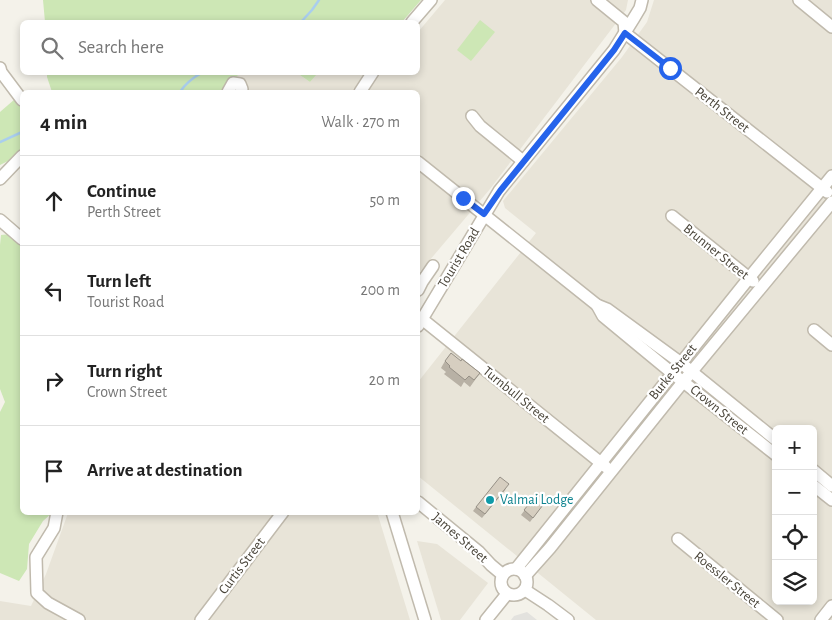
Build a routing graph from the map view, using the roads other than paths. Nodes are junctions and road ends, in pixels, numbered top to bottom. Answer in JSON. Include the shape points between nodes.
{"nodes":[{"id":1,"x":431,"y":0,"type":"edge"},
{"id":2,"x":597,"y":0,"type":"edge"},
{"id":3,"x":642,"y":0,"type":"edge"},
{"id":4,"x":799,"y":0,"type":"edge"},
{"id":5,"x":414,"y":20,"type":"edge"},
{"id":6,"x":832,"y":27,"type":"edge"},
{"id":7,"x":625,"y":33,"type":"junction"},
{"id":8,"x":0,"y":68,"type":"edge"},
{"id":9,"x":371,"y":75,"type":"edge"},
{"id":10,"x":229,"y":90,"type":"edge"},
{"id":11,"x":242,"y":90,"type":"edge"},
{"id":12,"x":361,"y":90,"type":"edge"},
{"id":13,"x":20,"y":97,"type":"edge"},
{"id":14,"x":472,"y":116,"type":"dead end"},
{"id":15,"x":20,"y":158,"type":"edge"},
{"id":16,"x":523,"y":161,"type":"junction"},
{"id":17,"x":420,"y":164,"type":"edge"},
{"id":18,"x":832,"y":176,"type":"edge"},
{"id":19,"x":0,"y":179,"type":"edge"},
{"id":20,"x":823,"y":189,"type":"junction"},
{"id":21,"x":832,"y":196,"type":"edge"},
{"id":22,"x":832,"y":202,"type":"edge"},
{"id":23,"x":484,"y":214,"type":"junction"},
{"id":24,"x":672,"y":216,"type":"dead end"},
{"id":25,"x":0,"y":220,"type":"edge"},
{"id":26,"x":20,"y":237,"type":"edge"},
{"id":27,"x":433,"y":266,"type":"dead end"},
{"id":28,"x":749,"y":278,"type":"junction"},
{"id":29,"x":420,"y":286,"type":"edge"},
{"id":30,"x":760,"y":287,"type":"junction"},
{"id":31,"x":420,"y":291,"type":"edge"},
{"id":32,"x":434,"y":298,"type":"junction"},
{"id":33,"x":597,"y":305,"type":"junction"},
{"id":34,"x":420,"y":323,"type":"edge"},
{"id":35,"x":814,"y":330,"type":"dead end"},
{"id":36,"x":832,"y":344,"type":"edge"},
{"id":37,"x":681,"y":363,"type":"junction"},
{"id":38,"x":691,"y":372,"type":"junction"},
{"id":39,"x":672,"y":373,"type":"junction"},
{"id":40,"x":683,"y":382,"type":"junction"},
{"id":41,"x":772,"y":437,"type":"edge"},
{"id":42,"x":772,"y":452,"type":"edge"},
{"id":43,"x":601,"y":463,"type":"junction"},
{"id":44,"x":611,"y":471,"type":"junction"},
{"id":45,"x":817,"y":473,"type":"edge"},
{"id":46,"x":832,"y":486,"type":"edge"},
{"id":47,"x":817,"y":488,"type":"edge"},
{"id":48,"x":832,"y":500,"type":"edge"},
{"id":49,"x":420,"y":504,"type":"edge"},
{"id":50,"x":56,"y":515,"type":"edge"},
{"id":51,"x":281,"y":515,"type":"edge"},
{"id":52,"x":393,"y":515,"type":"edge"},
{"id":53,"x":678,"y":539,"type":"dead end"},
{"id":54,"x":520,"y":573,"type":"junction"},
{"id":55,"x":502,"y":575,"type":"junction"},
{"id":56,"x":525,"y":590,"type":"junction"},
{"id":57,"x":507,"y":594,"type":"junction"},
{"id":58,"x":832,"y":606,"type":"edge"},
{"id":59,"x":79,"y":620,"type":"edge"},
{"id":60,"x":201,"y":620,"type":"edge"},
{"id":61,"x":425,"y":620,"type":"edge"},
{"id":62,"x":486,"y":620,"type":"edge"},
{"id":63,"x":568,"y":620,"type":"edge"},
{"id":64,"x":777,"y":620,"type":"edge"},
{"id":65,"x":821,"y":620,"type":"edge"}],
"edges":[{"from":1,"to":5,"type":"street"},
{"from":2,"to":7,"type":"street","name":"Perth Street","via":[[624,22]]},
{"from":3,"to":7,"type":"street","name":"Tourist Road"},
{"from":4,"to":6,"type":"street"},
{"from":7,"to":16,"type":"street","name":"Tourist Road"},
{"from":7,"to":20,"type":"street","name":"Perth Street"},
{"from":8,"to":13,"type":"street"},
{"from":9,"to":12,"type":"street"},
{"from":10,"to":11,"type":"street","via":[[233,83],[240,84]]},
{"from":14,"to":16,"type":"street"},
{"from":15,"to":19,"type":"street"},
{"from":16,"to":23,"type":"street","name":"Tourist Road"},
{"from":17,"to":23,"type":"street","name":"Crown Street"},
{"from":18,"to":20,"type":"street","name":"Burke Street"},
{"from":20,"to":21,"type":"street","name":"Perth Street"},
{"from":20,"to":28,"type":"street","name":"Burke Street"},
{"from":22,"to":30,"type":"street","name":"Burke Street"},
{"from":23,"to":32,"type":"street","name":"Tourist Road"},
{"from":23,"to":33,"type":"street","name":"Crown Street"},
{"from":24,"to":28,"type":"street","name":"Brunner Street"},
{"from":25,"to":26,"type":"street"},
{"from":27,"to":29,"type":"street","name":"Tourist Road"},
{"from":28,"to":30,"type":"street","name":"Brunner Street"},
{"from":28,"to":37,"type":"street","name":"Burke Street"},
{"from":30,"to":38,"type":"street","name":"Burke Street"},
{"from":31,"to":32,"type":"street","name":"Tourist Road"},
{"from":32,"to":34,"type":"street","name":"Tourist Road"},
{"from":33,"to":37,"type":"street","name":"Crown Street","via":[[607,308]]},
{"from":33,"to":39,"type":"street","name":"Crown Street","via":[[603,316]]},
{"from":34,"to":43,"type":"street","name":"Turnbull Street"},
{"from":35,"to":36,"type":"street"},
{"from":37,"to":38,"type":"street","name":"Crown Street"},
{"from":37,"to":39,"type":"street","name":"Burke Street"},
{"from":38,"to":40,"type":"street","name":"Burke Street"},
{"from":38,"to":41,"type":"street","name":"Crown Street"},
{"from":39,"to":40,"type":"street","name":"Crown Street"},
{"from":39,"to":43,"type":"street","name":"Burke Street"},
{"from":40,"to":42,"type":"street","name":"Crown Street"},
{"from":40,"to":44,"type":"street","name":"Burke Street"},
{"from":43,"to":44,"type":"street","name":"Turnbull Street"},
{"from":43,"to":54,"type":"street","name":"Burke Street"},
{"from":44,"to":54,"type":"street","name":"Burke Street","via":[[550,548]]},
{"from":45,"to":46,"type":"street"},
{"from":47,"to":48,"type":"street"},
{"from":49,"to":55,"type":"street","name":"James Street"},
{"from":50,"to":59,"type":"street","via":[[54,528],[36,557],[37,593]]},
{"from":51,"to":60,"type":"street","name":"Curtis Street"},
{"from":52,"to":61,"type":"street"},
{"from":53,"to":64,"type":"street","name":"Roessler Street"},
{"from":54,"to":55,"type":"street","via":[[508,570]]},
{"from":54,"to":56,"type":"street","via":[[527,583]]},
{"from":55,"to":57,"type":"street","via":[[501,587]]},
{"from":56,"to":57,"type":"street","via":[[515,596]]},
{"from":56,"to":63,"type":"street"},
{"from":57,"to":62,"type":"street"},
{"from":58,"to":65,"type":"street"}]}
